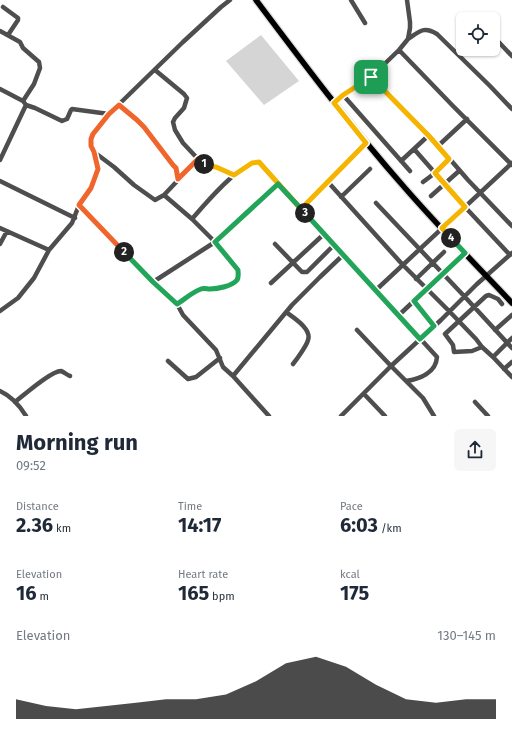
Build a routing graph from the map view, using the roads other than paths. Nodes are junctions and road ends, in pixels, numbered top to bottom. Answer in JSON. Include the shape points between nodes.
{"nodes":[{"id":1,"x":230,"y":0,"type":"edge"},
{"id":2,"x":256,"y":0,"type":"edge"},
{"id":3,"x":351,"y":0,"type":"edge"},
{"id":4,"x":407,"y":0,"type":"edge"},
{"id":5,"x":3,"y":7,"type":"dead end"},
{"id":6,"x":365,"y":23,"type":"dead end"},
{"id":7,"x":0,"y":31,"type":"edge"},
{"id":8,"x":8,"y":36,"type":"junction"},
{"id":9,"x":408,"y":39,"type":"junction"},
{"id":10,"x":500,"y":43,"type":"edge"},
{"id":11,"x":399,"y":50,"type":"junction"},
{"id":12,"x":512,"y":56,"type":"edge"},
{"id":13,"x":155,"y":70,"type":"junction"},
{"id":14,"x":371,"y":77,"type":"junction"},
{"id":15,"x":0,"y":89,"type":"edge"},
{"id":16,"x":343,"y":95,"type":"junction"},
{"id":17,"x":25,"y":103,"type":"junction"},
{"id":18,"x":334,"y":103,"type":"junction"},
{"id":19,"x":119,"y":105,"type":"junction"},
{"id":20,"x":512,"y":110,"type":"edge"},
{"id":21,"x":109,"y":114,"type":"junction"},
{"id":22,"x":467,"y":119,"type":"junction"},
{"id":23,"x":429,"y":136,"type":"junction"},
{"id":24,"x":366,"y":143,"type":"junction"},
{"id":25,"x":438,"y":146,"type":"junction"},
{"id":26,"x":414,"y":148,"type":"junction"},
{"id":27,"x":94,"y":152,"type":"junction"},
{"id":28,"x":198,"y":159,"type":"junction"},
{"id":29,"x":449,"y":159,"type":"junction"},
{"id":30,"x":0,"y":160,"type":"edge"},
{"id":31,"x":401,"y":161,"type":"junction"},
{"id":32,"x":512,"y":164,"type":"edge"},
{"id":33,"x":370,"y":169,"type":"dead end"},
{"id":34,"x":410,"y":171,"type":"dead end"},
{"id":35,"x":459,"y":171,"type":"junction"},
{"id":36,"x":435,"y":173,"type":"junction"},
{"id":37,"x":234,"y":175,"type":"junction"},
{"id":38,"x":178,"y":179,"type":"junction"},
{"id":39,"x":0,"y":181,"type":"edge"},
{"id":40,"x":328,"y":182,"type":"junction"},
{"id":41,"x":423,"y":182,"type":"dead end"},
{"id":42,"x":278,"y":184,"type":"junction"},
{"id":43,"x":445,"y":184,"type":"junction"},
{"id":44,"x":480,"y":193,"type":"junction"},
{"id":45,"x":164,"y":195,"type":"junction"},
{"id":46,"x":341,"y":196,"type":"junction"},
{"id":47,"x":431,"y":196,"type":"dead end"},
{"id":48,"x":376,"y":203,"type":"dead end"},
{"id":49,"x":79,"y":205,"type":"junction"},
{"id":50,"x":465,"y":207,"type":"junction"},
{"id":51,"x":301,"y":209,"type":"junction"},
{"id":52,"x":75,"y":218,"type":"junction"},
{"id":53,"x":192,"y":219,"type":"junction"},
{"id":54,"x":512,"y":226,"type":"edge"},
{"id":55,"x":0,"y":228,"type":"edge"},
{"id":56,"x":442,"y":228,"type":"junction"},
{"id":57,"x":7,"y":231,"type":"junction"},
{"id":58,"x":324,"y":234,"type":"junction"},
{"id":59,"x":215,"y":242,"type":"junction"},
{"id":60,"x":0,"y":244,"type":"edge"},
{"id":61,"x":275,"y":244,"type":"dead end"},
{"id":62,"x":334,"y":245,"type":"junction"},
{"id":63,"x":419,"y":249,"type":"junction"},
{"id":64,"x":49,"y":250,"type":"junction"},
{"id":65,"x":444,"y":252,"type":"dead end"},
{"id":66,"x":465,"y":253,"type":"junction"},
{"id":67,"x":511,"y":254,"type":"edge"},
{"id":68,"x":343,"y":255,"type":"junction"},
{"id":69,"x":294,"y":262,"type":"junction"},
{"id":70,"x":432,"y":263,"type":"junction"},
{"id":71,"x":402,"y":264,"type":"junction"},
{"id":72,"x":443,"y":274,"type":"junction"},
{"id":73,"x":486,"y":276,"type":"junction"},
{"id":74,"x":416,"y":278,"type":"junction"},
{"id":75,"x":153,"y":282,"type":"junction"},
{"id":76,"x":271,"y":283,"type":"dead end"},
{"id":77,"x":427,"y":289,"type":"junction"},
{"id":78,"x":376,"y":290,"type":"junction"},
{"id":79,"x":465,"y":297,"type":"junction"},
{"id":80,"x":414,"y":301,"type":"junction"},
{"id":81,"x":512,"y":303,"type":"edge"},
{"id":82,"x":177,"y":304,"type":"junction"},
{"id":83,"x":502,"y":304,"type":"dead end"},
{"id":84,"x":475,"y":307,"type":"junction"},
{"id":85,"x":0,"y":311,"type":"edge"},
{"id":86,"x":286,"y":312,"type":"junction"},
{"id":87,"x":450,"y":312,"type":"junction"},
{"id":88,"x":399,"y":315,"type":"junction"},
{"id":89,"x":512,"y":315,"type":"edge"},
{"id":90,"x":459,"y":321,"type":"junction"},
{"id":91,"x":434,"y":326,"type":"junction"},
{"id":92,"x":357,"y":330,"type":"dead end"},
{"id":93,"x":495,"y":330,"type":"junction"},
{"id":94,"x":512,"y":338,"type":"edge"},
{"id":95,"x":420,"y":339,"type":"junction"},
{"id":96,"x":507,"y":343,"type":"junction"},
{"id":97,"x":482,"y":347,"type":"junction"},
{"id":98,"x":512,"y":348,"type":"edge"},
{"id":99,"x":493,"y":356,"type":"junction"},
{"id":100,"x":220,"y":358,"type":"junction"},
{"id":101,"x":168,"y":361,"type":"dead end"},
{"id":102,"x":512,"y":362,"type":"edge"},
{"id":103,"x":294,"y":364,"type":"dead end"},
{"id":104,"x":391,"y":366,"type":"junction"},
{"id":105,"x":504,"y":369,"type":"junction"},
{"id":106,"x":70,"y":376,"type":"dead end"},
{"id":107,"x":233,"y":376,"type":"junction"},
{"id":108,"x":512,"y":378,"type":"edge"},
{"id":109,"x":406,"y":381,"type":"junction"},
{"id":110,"x":0,"y":391,"type":"edge"},
{"id":111,"x":364,"y":394,"type":"junction"},
{"id":112,"x":15,"y":402,"type":"junction"},
{"id":113,"x":474,"y":402,"type":"dead end"},
{"id":114,"x":26,"y":416,"type":"edge"},
{"id":115,"x":269,"y":416,"type":"edge"},
{"id":116,"x":341,"y":416,"type":"edge"},
{"id":117,"x":384,"y":416,"type":"edge"},
{"id":118,"x":434,"y":416,"type":"edge"},
{"id":119,"x":488,"y":416,"type":"edge"}],
"edges":[{"from":1,"to":13,"type":"street"},
{"from":2,"to":18,"type":"main road"},
{"from":3,"to":6,"type":"street"},
{"from":4,"to":9,"type":"street","via":[[410,22]]},
{"from":5,"to":8,"type":"street","via":[[18,18]]},
{"from":7,"to":8,"type":"street"},
{"from":8,"to":17,"type":"street","via":[[20,42],[39,62],[40,68]]},
{"from":9,"to":11,"type":"street"},
{"from":9,"to":20,"type":"street","via":[[426,29],[437,34]]},
{"from":10,"to":12,"type":"street"},
{"from":11,"to":14,"type":"street"},
{"from":11,"to":22,"type":"street"},
{"from":13,"to":19,"type":"street"},
{"from":13,"to":28,"type":"street","via":[[187,98],[173,125],[183,143]]},
{"from":14,"to":16,"type":"street"},
{"from":14,"to":23,"type":"street"},
{"from":15,"to":17,"type":"street"},
{"from":16,"to":18,"type":"street"},
{"from":16,"to":31,"type":"street"},
{"from":17,"to":21,"type":"street","via":[[62,120],[67,119],[72,109]]},
{"from":17,"to":30,"type":"street"},
{"from":18,"to":24,"type":"main road"},
{"from":19,"to":21,"type":"street"},
{"from":19,"to":38,"type":"street","via":[[144,127],[176,168]]},
{"from":21,"to":27,"type":"street","via":[[91,139]]},
{"from":22,"to":25,"type":"street"},
{"from":22,"to":32,"type":"street"},
{"from":23,"to":25,"type":"street"},
{"from":23,"to":26,"type":"street"},
{"from":24,"to":40,"type":"street"},
{"from":24,"to":56,"type":"main road"},
{"from":25,"to":29,"type":"street"},
{"from":26,"to":31,"type":"street"},
{"from":26,"to":36,"type":"street"},
{"from":27,"to":45,"type":"street","via":[[154,200]]},
{"from":27,"to":49,"type":"street","via":[[98,169],[91,188]]},
{"from":28,"to":37,"type":"street","via":[[206,166],[216,167]]},
{"from":28,"to":38,"type":"street"},
{"from":29,"to":35,"type":"street"},
{"from":29,"to":36,"type":"street"},
{"from":31,"to":34,"type":"street"},
{"from":32,"to":44,"type":"street"},
{"from":33,"to":46,"type":"street"},
{"from":35,"to":43,"type":"street"},
{"from":35,"to":44,"type":"street"},
{"from":36,"to":41,"type":"street"},
{"from":36,"to":43,"type":"street"},
{"from":37,"to":42,"type":"street","via":[[252,163],[259,162]]},
{"from":37,"to":53,"type":"street"},
{"from":38,"to":45,"type":"street"},
{"from":39,"to":52,"type":"street"},
{"from":40,"to":46,"type":"street"},
{"from":40,"to":51,"type":"street"},
{"from":42,"to":51,"type":"street"},
{"from":42,"to":59,"type":"street"},
{"from":43,"to":47,"type":"street"},
{"from":43,"to":50,"type":"street"},
{"from":44,"to":50,"type":"street"},
{"from":44,"to":54,"type":"street"},
{"from":45,"to":53,"type":"street"},
{"from":46,"to":71,"type":"street"},
{"from":48,"to":63,"type":"street"},
{"from":49,"to":52,"type":"street"},
{"from":49,"to":75,"type":"street"},
{"from":50,"to":56,"type":"street"},
{"from":50,"to":67,"type":"street"},
{"from":51,"to":58,"type":"street"},
{"from":52,"to":64,"type":"street"},
{"from":53,"to":59,"type":"street"},
{"from":55,"to":57,"type":"street"},
{"from":56,"to":63,"type":"street"},
{"from":56,"to":66,"type":"main road"},
{"from":57,"to":60,"type":"street"},
{"from":57,"to":64,"type":"street"},
{"from":58,"to":62,"type":"street"},
{"from":58,"to":69,"type":"street"},
{"from":59,"to":75,"type":"street"},
{"from":59,"to":82,"type":"street","via":[[238,270],[237,280],[227,286],[197,291]]},
{"from":61,"to":69,"type":"street"},
{"from":62,"to":68,"type":"street"},
{"from":62,"to":69,"type":"street","via":[[307,272],[302,272]]},
{"from":63,"to":70,"type":"street"},
{"from":63,"to":71,"type":"street"},
{"from":64,"to":85,"type":"street","via":[[38,274],[16,300]]},
{"from":65,"to":70,"type":"street"},
{"from":66,"to":72,"type":"street"},
{"from":66,"to":73,"type":"main road"},
{"from":67,"to":73,"type":"street"},
{"from":68,"to":78,"type":"street"},
{"from":68,"to":86,"type":"street"},
{"from":69,"to":76,"type":"street"},
{"from":70,"to":72,"type":"street"},
{"from":70,"to":74,"type":"street"},
{"from":71,"to":74,"type":"street"},
{"from":71,"to":78,"type":"street"},
{"from":72,"to":77,"type":"street"},
{"from":72,"to":79,"type":"street"},
{"from":73,"to":79,"type":"street"},
{"from":73,"to":81,"type":"main road"},
{"from":74,"to":77,"type":"street"},
{"from":75,"to":82,"type":"street"},
{"from":77,"to":80,"type":"street"},
{"from":77,"to":87,"type":"street"},
{"from":78,"to":88,"type":"street"},
{"from":79,"to":84,"type":"street"},
{"from":79,"to":87,"type":"street"},
{"from":80,"to":88,"type":"street"},
{"from":80,"to":91,"type":"street"},
{"from":82,"to":100,"type":"street","via":[[183,315],[216,350]]},
{"from":83,"to":84,"type":"street","via":[[489,295]]},
{"from":84,"to":90,"type":"street"},
{"from":84,"to":93,"type":"street"},
{"from":86,"to":103,"type":"street","via":[[305,327],[308,333],[309,340]]},
{"from":86,"to":107,"type":"street"},
{"from":87,"to":90,"type":"street"},
{"from":87,"to":91,"type":"street"},
{"from":88,"to":95,"type":"street"},
{"from":89,"to":93,"type":"street"},
{"from":90,"to":97,"type":"street"},
{"from":90,"to":97,"type":"street","via":[[446,334],[454,351],[472,351]]},
{"from":91,"to":95,"type":"street"},
{"from":92,"to":104,"type":"street"},
{"from":93,"to":96,"type":"street"},
{"from":94,"to":96,"type":"street"},
{"from":95,"to":104,"type":"street"},
{"from":95,"to":109,"type":"street","via":[[437,359],[429,372],[418,379]]},
{"from":96,"to":98,"type":"street"},
{"from":96,"to":99,"type":"street"},
{"from":97,"to":99,"type":"street"},
{"from":99,"to":105,"type":"street"},
{"from":100,"to":101,"type":"street","via":[[196,377],[188,379]]},
{"from":100,"to":107,"type":"street","via":[[222,367]]},
{"from":102,"to":105,"type":"street"},
{"from":104,"to":109,"type":"street"},
{"from":104,"to":111,"type":"street"},
{"from":105,"to":108,"type":"street"},
{"from":106,"to":112,"type":"street","via":[[60,371],[43,380]]},
{"from":107,"to":115,"type":"street"},
{"from":109,"to":118,"type":"street","via":[[423,398]]},
{"from":110,"to":112,"type":"street"},
{"from":111,"to":116,"type":"street"},
{"from":111,"to":117,"type":"street"},
{"from":112,"to":114,"type":"street"},
{"from":113,"to":119,"type":"street"}]}
